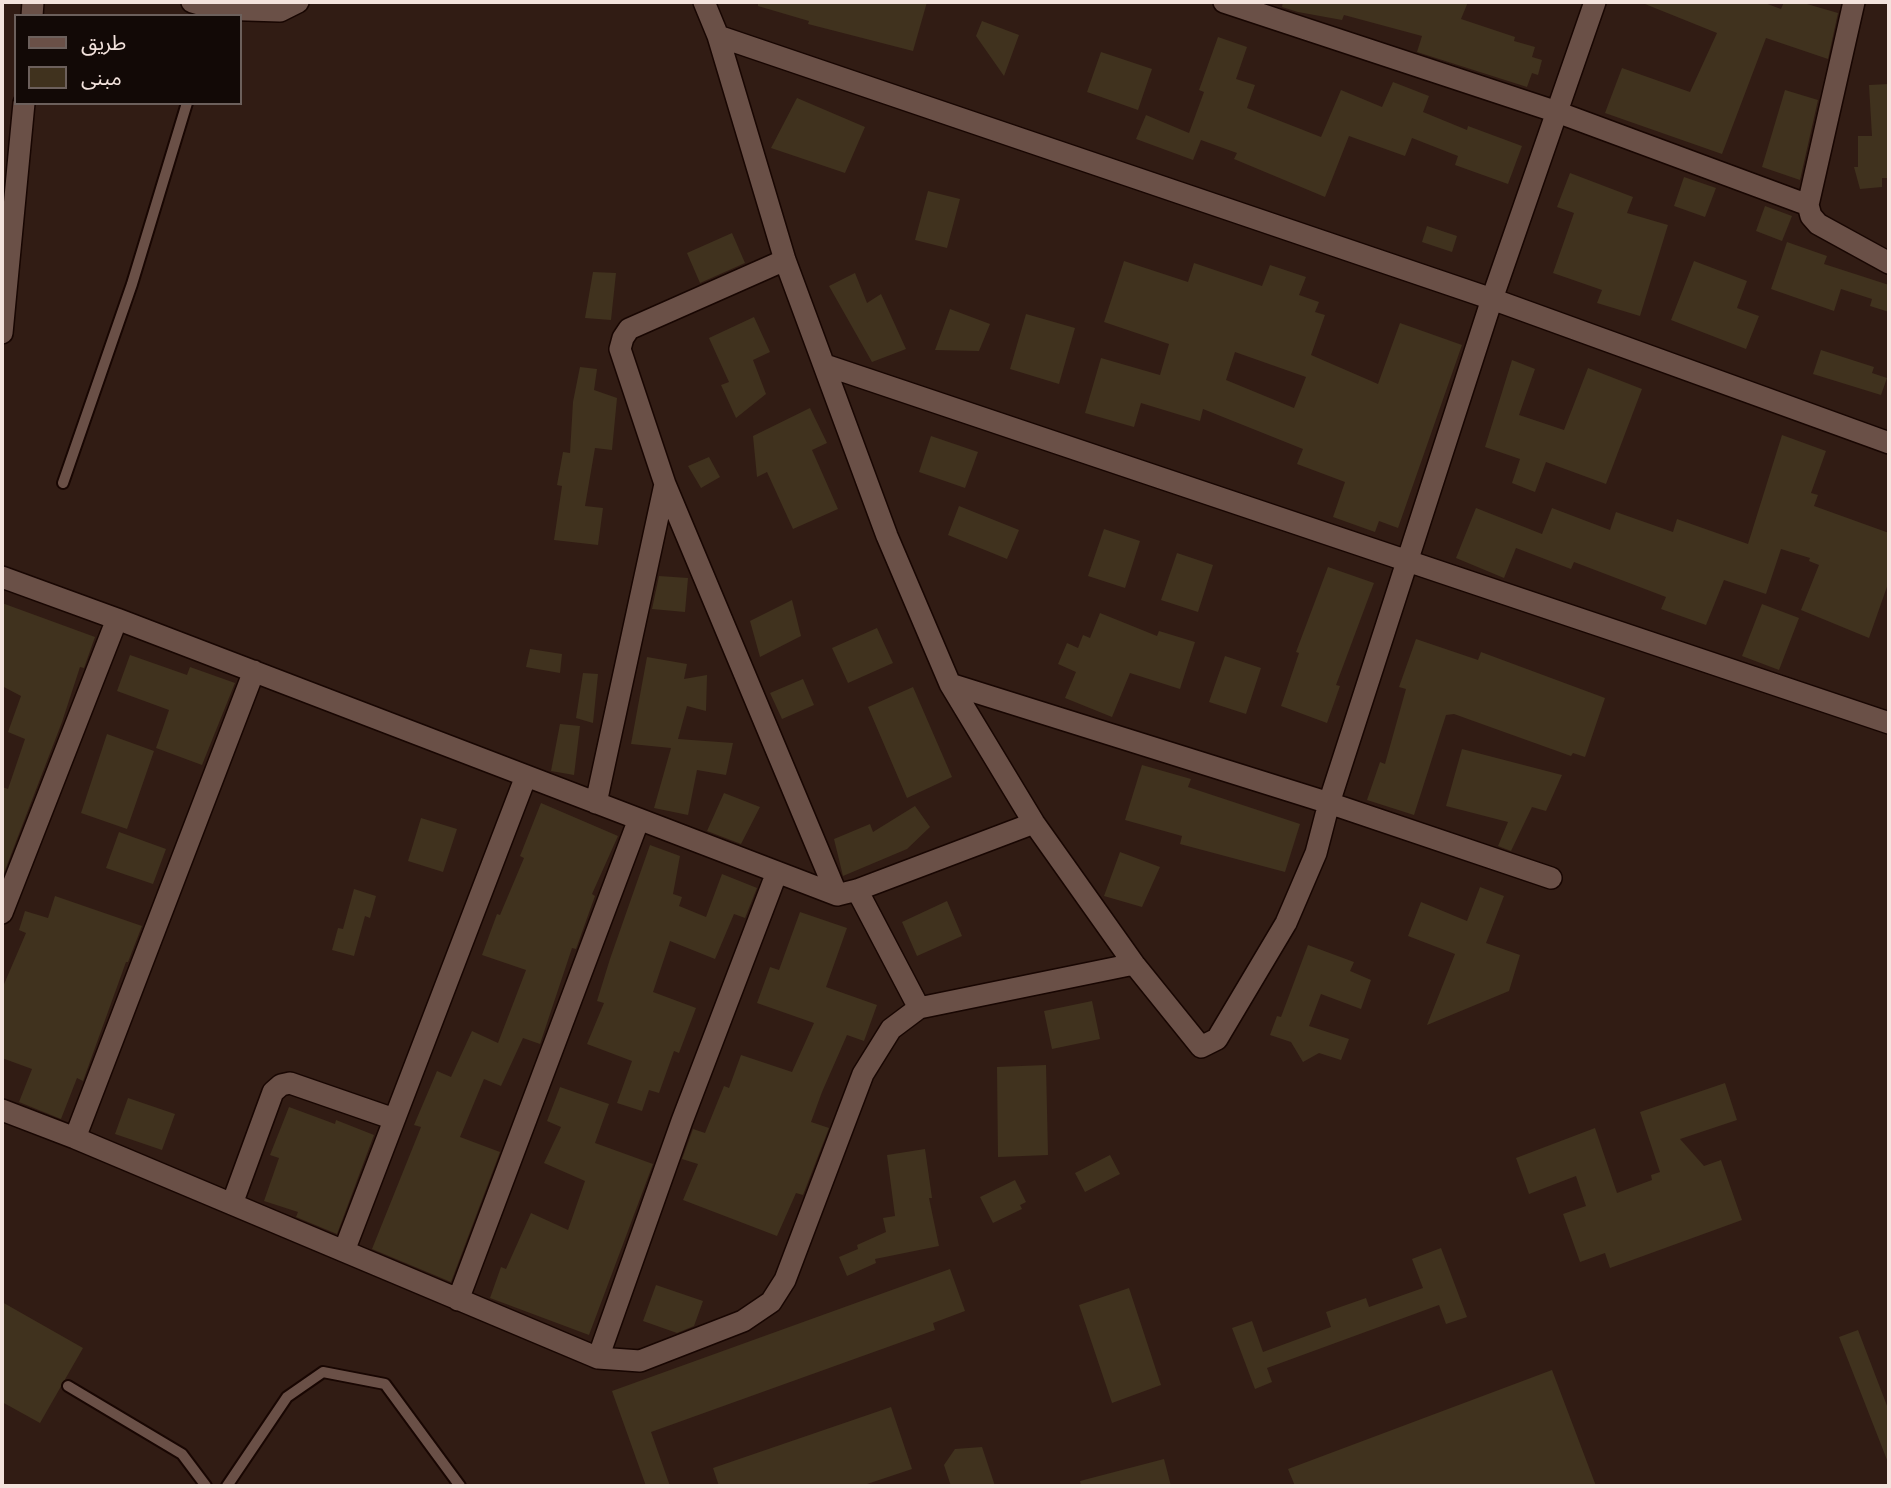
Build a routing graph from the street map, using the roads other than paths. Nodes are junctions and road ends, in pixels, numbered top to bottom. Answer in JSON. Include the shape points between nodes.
{"nodes":[{"id":1,"x":192,"y":2,"type":"edge"},
{"id":2,"x":298,"y":2,"type":"edge"},
{"id":3,"x":704,"y":2,"type":"edge"},
{"id":4,"x":1224,"y":2,"type":"edge"},
{"id":5,"x":1595,"y":2,"type":"edge"},
{"id":6,"x":1854,"y":2,"type":"edge"},
{"id":7,"x":1268,"y":9,"type":"edge"},
{"id":8,"x":215,"y":12,"type":"edge"},
{"id":9,"x":718,"y":36,"type":"junction"},
{"id":10,"x":24,"y":105,"type":"edge"},
{"id":11,"x":186,"y":105,"type":"edge"},
{"id":12,"x":1556,"y":112,"type":"junction"},
{"id":13,"x":1808,"y":205,"type":"junction"},
{"id":14,"x":7,"y":227,"type":"edge"},
{"id":15,"x":785,"y":260,"type":"junction"},
{"id":16,"x":1889,"y":264,"type":"edge"},
{"id":17,"x":1492,"y":299,"type":"junction"},
{"id":18,"x":2,"y":333,"type":"edge"},
{"id":19,"x":825,"y":365,"type":"junction"},
{"id":20,"x":1889,"y":443,"type":"edge"},
{"id":21,"x":63,"y":483,"type":"dead end"},
{"id":22,"x":665,"y":484,"type":"junction"},
{"id":23,"x":1408,"y":561,"type":"junction"},
{"id":24,"x":2,"y":577,"type":"edge"},
{"id":25,"x":117,"y":619,"type":"junction"},
{"id":26,"x":254,"y":671,"type":"junction"},
{"id":27,"x":950,"y":684,"type":"junction"},
{"id":28,"x":1889,"y":723,"type":"edge"},
{"id":29,"x":526,"y":776,"type":"junction"},
{"id":30,"x":596,"y":803,"type":"junction"},
{"id":31,"x":1329,"y":803,"type":"junction"},
{"id":32,"x":639,"y":820,"type":"junction"},
{"id":33,"x":1034,"y":823,"type":"junction"},
{"id":34,"x":776,"y":872,"type":"junction"},
{"id":35,"x":1551,"y":878,"type":"dead end"},
{"id":36,"x":847,"y":893,"type":"junction"},
{"id":37,"x":2,"y":913,"type":"edge"},
{"id":38,"x":1134,"y":964,"type":"junction"},
{"id":39,"x":919,"y":1008,"type":"junction"},
{"id":40,"x":2,"y":1110,"type":"edge"},
{"id":41,"x":394,"y":1119,"type":"junction"},
{"id":42,"x":75,"y":1138,"type":"junction"},
{"id":43,"x":232,"y":1204,"type":"junction"},
{"id":44,"x":344,"y":1251,"type":"junction"},
{"id":45,"x":458,"y":1300,"type":"junction"},
{"id":46,"x":598,"y":1358,"type":"junction"},
{"id":47,"x":68,"y":1385,"type":"dead end"},
{"id":48,"x":206,"y":1486,"type":"edge"},
{"id":49,"x":227,"y":1486,"type":"edge"},
{"id":50,"x":460,"y":1486,"type":"edge"}],
"edges":[{"from":1,"to":8,"type":"street"},
{"from":2,"to":8,"type":"street","via":[[280,11]]},
{"from":3,"to":9,"type":"street"},
{"from":4,"to":7,"type":"street"},
{"from":5,"to":12,"type":"street"},
{"from":6,"to":13,"type":"street"},
{"from":7,"to":12,"type":"street"},
{"from":9,"to":15,"type":"street"},
{"from":9,"to":17,"type":"street"},
{"from":10,"to":14,"type":"street"},
{"from":11,"to":21,"type":"lane","via":[[132,284]]},
{"from":12,"to":13,"type":"street"},
{"from":12,"to":17,"type":"street"},
{"from":13,"to":16,"type":"street","via":[[1818,224]]},
{"from":14,"to":18,"type":"street"},
{"from":15,"to":19,"type":"street"},
{"from":15,"to":22,"type":"street","via":[[629,329],[623,338],[620,349]]},
{"from":17,"to":20,"type":"street"},
{"from":17,"to":23,"type":"street"},
{"from":19,"to":23,"type":"street"},
{"from":19,"to":27,"type":"street","via":[[887,536]]},
{"from":22,"to":30,"type":"street"},
{"from":22,"to":36,"type":"street"},
{"from":23,"to":28,"type":"street"},
{"from":23,"to":31,"type":"street"},
{"from":24,"to":25,"type":"street"},
{"from":25,"to":26,"type":"street"},
{"from":25,"to":37,"type":"street"},
{"from":26,"to":29,"type":"street"},
{"from":26,"to":42,"type":"street"},
{"from":27,"to":31,"type":"street"},
{"from":27,"to":33,"type":"street"},
{"from":29,"to":30,"type":"street"},
{"from":29,"to":41,"type":"street"},
{"from":30,"to":32,"type":"street"},
{"from":31,"to":35,"type":"street"},
{"from":31,"to":38,"type":"street","via":[[1316,853],[1286,923],[1209,1046],[1201,1047]]},
{"from":32,"to":34,"type":"street"},
{"from":32,"to":45,"type":"street"},
{"from":33,"to":36,"type":"street"},
{"from":33,"to":38,"type":"street"},
{"from":34,"to":36,"type":"street"},
{"from":34,"to":46,"type":"street","via":[[681,1121]]},
{"from":36,"to":39,"type":"street"},
{"from":38,"to":39,"type":"street"},
{"from":39,"to":46,"type":"street","via":[[891,1029],[863,1074],[785,1280],[771,1302],[743,1321],[640,1361]]},
{"from":40,"to":42,"type":"street"},
{"from":41,"to":43,"type":"street","via":[[290,1083],[281,1084],[273,1092]]},
{"from":41,"to":44,"type":"street"},
{"from":42,"to":43,"type":"street"},
{"from":43,"to":44,"type":"street"},
{"from":44,"to":45,"type":"street"},
{"from":45,"to":46,"type":"street"},
{"from":47,"to":48,"type":"lane","via":[[182,1454]]},
{"from":49,"to":50,"type":"lane","via":[[287,1396],[323,1372],[385,1384]]}]}
